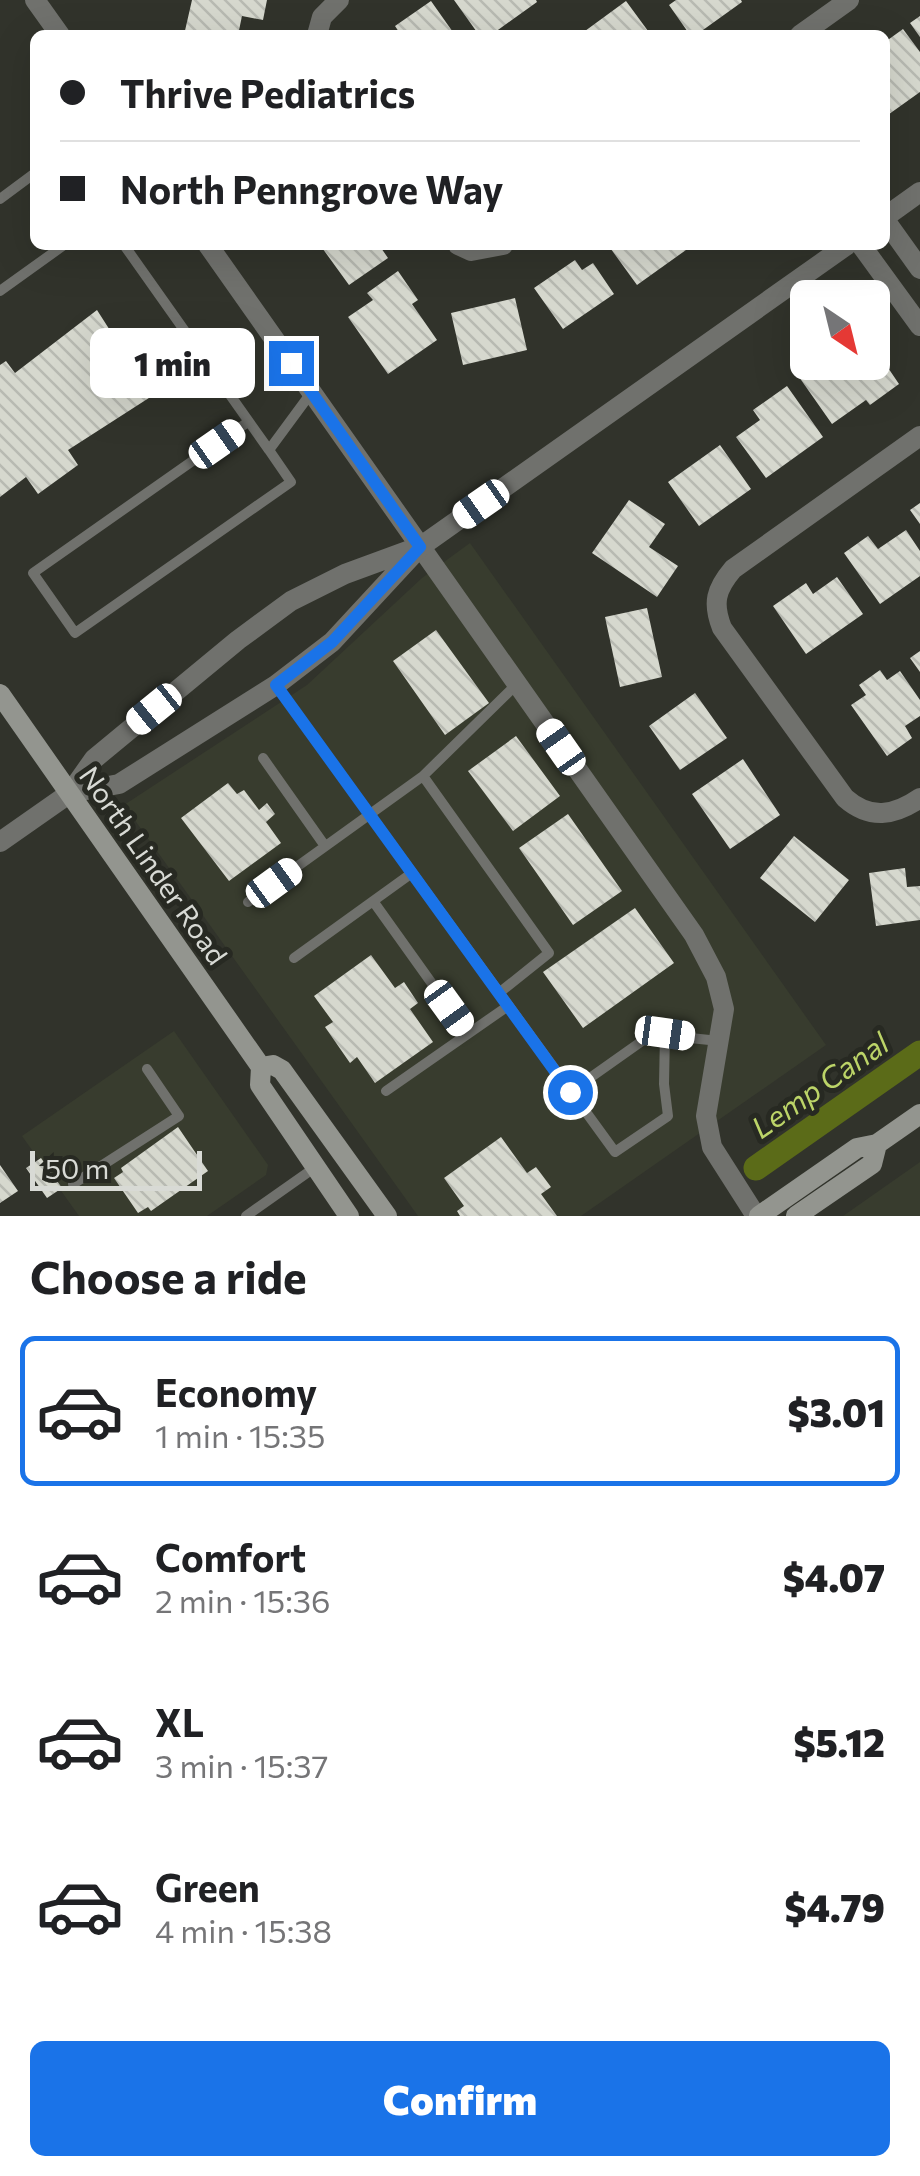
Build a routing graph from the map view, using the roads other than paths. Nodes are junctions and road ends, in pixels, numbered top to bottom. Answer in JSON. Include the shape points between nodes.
{"nodes":[{"id":1,"x":35,"y":0,"type":"edge"},
{"id":2,"x":339,"y":0,"type":"edge"},
{"id":3,"x":849,"y":0,"type":"edge"},
{"id":4,"x":56,"y":30,"type":"edge"},
{"id":5,"x":319,"y":30,"type":"edge"},
{"id":6,"x":807,"y":30,"type":"edge"},
{"id":7,"x":30,"y":177,"type":"edge"},
{"id":8,"x":920,"y":192,"type":"edge"},
{"id":9,"x":0,"y":199,"type":"edge"},
{"id":10,"x":890,"y":215,"type":"edge"},
{"id":11,"x":890,"y":226,"type":"edge"},
{"id":12,"x":57,"y":250,"type":"edge"},
{"id":13,"x":128,"y":250,"type":"edge"},
{"id":14,"x":212,"y":250,"type":"edge"},
{"id":15,"x":840,"y":250,"type":"edge"},
{"id":16,"x":865,"y":250,"type":"edge"},
{"id":17,"x":920,"y":269,"type":"edge"},
{"id":18,"x":0,"y":291,"type":"edge"},
{"id":19,"x":920,"y":326,"type":"edge"},
{"id":20,"x":312,"y":392,"type":"junction"},
{"id":21,"x":248,"y":422,"type":"junction"},
{"id":22,"x":920,"y":436,"type":"edge"},
{"id":23,"x":269,"y":450,"type":"junction"},
{"id":24,"x":420,"y":547,"type":"junction"},
{"id":25,"x":517,"y":684,"type":"junction"},
{"id":26,"x":276,"y":685,"type":"junction"},
{"id":27,"x":0,"y":694,"type":"edge"},
{"id":28,"x":263,"y":758,"type":"dead end"},
{"id":29,"x":423,"y":776,"type":"junction"},
{"id":30,"x":70,"y":794,"type":"junction"},
{"id":31,"x":920,"y":798,"type":"edge"},
{"id":32,"x":370,"y":814,"type":"junction"},
{"id":33,"x":0,"y":842,"type":"edge"},
{"id":34,"x":325,"y":846,"type":"junction"},
{"id":35,"x":412,"y":873,"type":"junction"},
{"id":36,"x":372,"y":901,"type":"junction"},
{"id":37,"x":248,"y":902,"type":"dead end"},
{"id":38,"x":294,"y":958,"type":"dead end"},
{"id":39,"x":499,"y":993,"type":"junction"},
{"id":40,"x":508,"y":1006,"type":"junction"},
{"id":41,"x":665,"y":1033,"type":"junction"},
{"id":42,"x":468,"y":1034,"type":"junction"},
{"id":43,"x":720,"y":1040,"type":"junction"},
{"id":44,"x":262,"y":1067,"type":"junction"},
{"id":45,"x":147,"y":1070,"type":"dead end"},
{"id":46,"x":386,"y":1092,"type":"dead end"},
{"id":47,"x":570,"y":1092,"type":"junction"},
{"id":48,"x":920,"y":1114,"type":"edge"},
{"id":49,"x":877,"y":1144,"type":"junction"},
{"id":50,"x":317,"y":1166,"type":"junction"},
{"id":51,"x":72,"y":1184,"type":"dead end"},
{"id":52,"x":246,"y":1216,"type":"edge"},
{"id":53,"x":349,"y":1216,"type":"edge"},
{"id":54,"x":387,"y":1216,"type":"edge"},
{"id":55,"x":757,"y":1216,"type":"edge"},
{"id":56,"x":796,"y":1216,"type":"edge"}],
"edges":[{"from":1,"to":4,"type":"street"},
{"from":2,"to":5,"type":"street"},
{"from":3,"to":6,"type":"street"},
{"from":7,"to":9,"type":"lane"},
{"from":8,"to":10,"type":"street"},
{"from":11,"to":17,"type":"street"},
{"from":12,"to":18,"type":"lane"},
{"from":13,"to":21,"type":"lane"},
{"from":14,"to":20,"type":"street"},
{"from":15,"to":24,"type":"street"},
{"from":16,"to":19,"type":"street"},
{"from":20,"to":23,"type":"lane"},
{"from":20,"to":24,"type":"street"},
{"from":21,"to":23,"type":"lane"},
{"from":21,"to":23,"type":"lane","via":[[32,573],[75,633],[290,482]]},
{"from":22,"to":31,"type":"street","via":[[734,569],[715,597],[734,644],[845,798],[868,813],[886,815]]},
{"from":24,"to":25,"type":"street"},
{"from":24,"to":26,"type":"street","via":[[332,642]]},
{"from":24,"to":30,"type":"street","via":[[291,601],[94,759]]},
{"from":25,"to":29,"type":"lane"},
{"from":25,"to":43,"type":"street","via":[[694,934],[716,977],[724,1010]]},
{"from":26,"to":30,"type":"street","via":[[119,784]]},
{"from":26,"to":32,"type":"lane"},
{"from":27,"to":30,"type":"main road","name":"North Linder Road"},
{"from":28,"to":34,"type":"lane"},
{"from":29,"to":32,"type":"lane"},
{"from":29,"to":39,"type":"lane","via":[[549,953]]},
{"from":30,"to":33,"type":"street"},
{"from":30,"to":44,"type":"main road","name":"North Linder Road"},
{"from":32,"to":34,"type":"lane"},
{"from":32,"to":35,"type":"lane"},
{"from":34,"to":37,"type":"lane"},
{"from":35,"to":36,"type":"lane"},
{"from":35,"to":39,"type":"lane"},
{"from":36,"to":38,"type":"lane"},
{"from":36,"to":42,"type":"lane"},
{"from":39,"to":40,"type":"lane"},
{"from":40,"to":42,"type":"lane"},
{"from":40,"to":47,"type":"lane"},
{"from":41,"to":43,"type":"lane"},
{"from":41,"to":47,"type":"lane","via":[[652,1034]]},
{"from":41,"to":47,"type":"lane","via":[[668,1116],[615,1152]]},
{"from":42,"to":46,"type":"lane"},
{"from":43,"to":55,"type":"street","via":[[706,1116],[712,1147]]},
{"from":44,"to":50,"type":"main road","name":"North Linder Road","via":[[260,1086]]},
{"from":44,"to":54,"type":"main road","name":"North Linder Road","via":[[282,1070]]},
{"from":45,"to":51,"type":"lane","via":[[180,1116]]},
{"from":48,"to":49,"type":"main road"},
{"from":49,"to":55,"type":"main road","via":[[857,1148]]},
{"from":49,"to":56,"type":"main road","via":[[872,1164]]},
{"from":50,"to":52,"type":"lane"},
{"from":50,"to":53,"type":"main road","name":"North Linder Road"}]}
